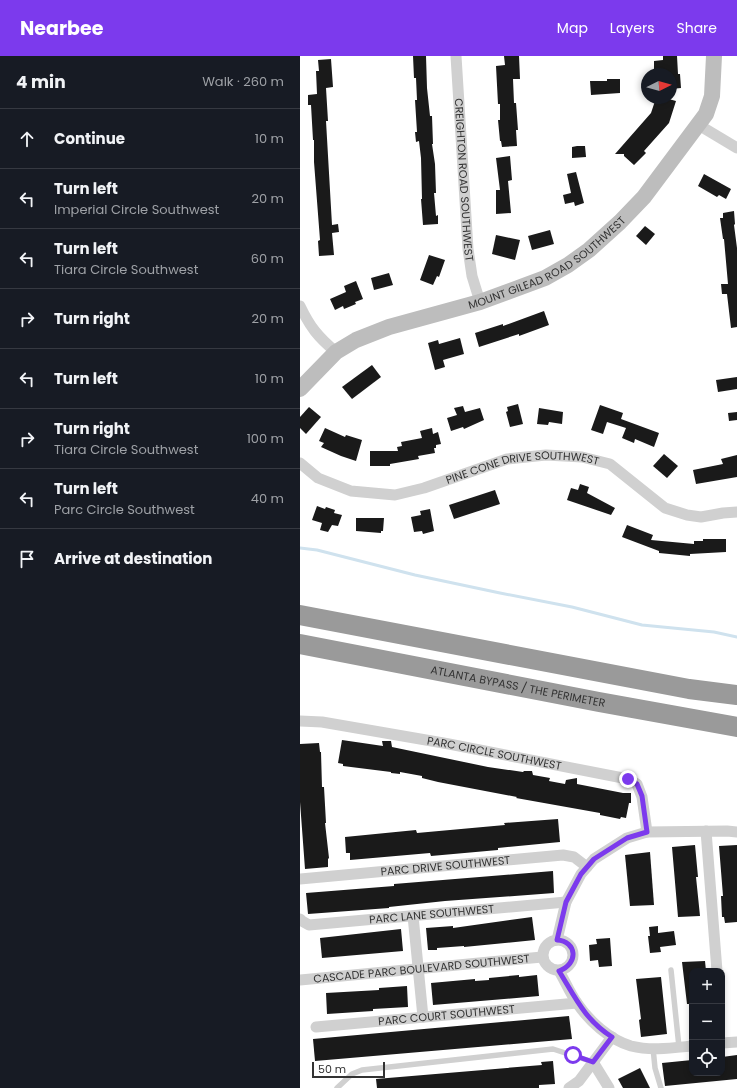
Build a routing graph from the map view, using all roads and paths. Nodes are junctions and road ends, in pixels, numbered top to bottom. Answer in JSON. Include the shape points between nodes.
{"nodes":[{"id":1,"x":456,"y":56,"type":"edge"},
{"id":2,"x":714,"y":56,"type":"edge"},
{"id":3,"x":697,"y":124,"type":"junction"},
{"id":4,"x":737,"y":148,"type":"edge"},
{"id":5,"x":480,"y":302,"type":"junction"},
{"id":6,"x":300,"y":306,"type":"edge"},
{"id":7,"x":336,"y":352,"type":"junction"},
{"id":8,"x":300,"y":390,"type":"edge"},
{"id":9,"x":300,"y":463,"type":"edge"},
{"id":10,"x":737,"y":512,"type":"edge"},
{"id":11,"x":300,"y":615,"type":"edge"},
{"id":12,"x":300,"y":644,"type":"edge"},
{"id":13,"x":737,"y":695,"type":"edge"},
{"id":14,"x":300,"y":721,"type":"edge"},
{"id":15,"x":737,"y":727,"type":"edge"},
{"id":16,"x":706,"y":831,"type":"junction"},
{"id":17,"x":647,"y":832,"type":"junction"},
{"id":18,"x":737,"y":832,"type":"edge"},
{"id":19,"x":587,"y":867,"type":"junction"},
{"id":20,"x":300,"y":879,"type":"edge"},
{"id":21,"x":566,"y":902,"type":"junction"},
{"id":22,"x":413,"y":916,"type":"junction"},
{"id":23,"x":300,"y":919,"type":"edge"},
{"id":24,"x":557,"y":940,"type":"junction"},
{"id":25,"x":542,"y":957,"type":"junction"},
{"id":26,"x":419,"y":968,"type":"junction"},
{"id":27,"x":717,"y":968,"type":"edge"},
{"id":28,"x":670,"y":970,"type":"dead end"},
{"id":29,"x":559,"y":971,"type":"junction"},
{"id":30,"x":300,"y":980,"type":"edge"},
{"id":31,"x":577,"y":1003,"type":"junction"},
{"id":32,"x":423,"y":1017,"type":"junction"},
{"id":33,"x":316,"y":1027,"type":"dead end"},
{"id":34,"x":612,"y":1037,"type":"junction"},
{"id":35,"x":725,"y":1040,"type":"edge"},
{"id":36,"x":737,"y":1042,"type":"edge"},
{"id":37,"x":689,"y":1046,"type":"edge"},
{"id":38,"x":678,"y":1047,"type":"junction"},
{"id":39,"x":653,"y":1048,"type":"junction"},
{"id":40,"x":593,"y":1062,"type":"junction"},
{"id":41,"x":337,"y":1088,"type":"edge"},
{"id":42,"x":569,"y":1088,"type":"edge"},
{"id":43,"x":609,"y":1088,"type":"edge"},
{"id":44,"x":661,"y":1088,"type":"edge"}],
"edges":[{"from":1,"to":5,"type":"street","name":"CREIGHTON ROAD SOUTHWEST","via":[[468,249],[472,276]]},
{"from":2,"to":3,"type":"street","name":"MOUNT GILEAD ROAD SOUTHWEST","via":[[712,96],[706,114]]},
{"from":3,"to":4,"type":"street"},
{"from":3,"to":5,"type":"street","name":"MOUNT GILEAD ROAD SOUTHWEST","via":[[644,197],[589,250],[545,278]]},
{"from":5,"to":7,"type":"street","name":"MOUNT GILEAD ROAD SOUTHWEST","via":[[389,327],[356,340]]},
{"from":6,"to":7,"type":"street","via":[[320,339]]},
{"from":7,"to":8,"type":"street","name":"MOUNT GILEAD ROAD SOUTHWEST"},
{"from":9,"to":10,"type":"street","name":"PINE CONE DRIVE SOUTHWEST","via":[[318,478],[351,491],[395,495],[424,488],[507,459],[546,455],[582,456],[610,464],[665,508],[702,517]]},
{"from":11,"to":13,"type":"highway"},
{"from":12,"to":15,"type":"highway","name":"ATLANTA BYPASS / THE PERIMETER"},
{"from":14,"to":17,"type":"street","name":"PARC CIRCLE SOUTHWEST","via":[[322,722],[449,744],[628,779],[637,784],[642,796]]},
{"from":16,"to":17,"type":"street"},
{"from":16,"to":18,"type":"street"},
{"from":16,"to":27,"type":"street"},
{"from":17,"to":19,"type":"street","via":[[627,838],[594,859]]},
{"from":19,"to":20,"type":"street","name":"PARC DRIVE SOUTHWEST","via":[[574,857],[563,855]]},
{"from":19,"to":21,"type":"street"},
{"from":21,"to":22,"type":"street","name":"PARC LANE SOUTHWEST"},
{"from":21,"to":24,"type":"street"},
{"from":22,"to":23,"type":"street","name":"PARC LANE SOUTHWEST","via":[[309,925]]},
{"from":22,"to":26,"type":"street"},
{"from":24,"to":25,"type":"street","via":[[553,940],[544,948]]},
{"from":24,"to":29,"type":"street","via":[[569,944],[573,954],[571,963]]},
{"from":25,"to":26,"type":"street","name":"CASCADE PARC BOULEVARD SOUTHWEST"},
{"from":25,"to":29,"type":"street","via":[[548,968]]},
{"from":26,"to":30,"type":"street","name":"CASCADE PARC BOULEVARD SOUTHWEST"},
{"from":26,"to":32,"type":"street"},
{"from":28,"to":38,"type":"lane"},
{"from":29,"to":31,"type":"street"},
{"from":31,"to":32,"type":"street","name":"PARC COURT SOUTHWEST"},
{"from":31,"to":34,"type":"street","via":[[600,1029]]},
{"from":32,"to":33,"type":"street","name":"PARC COURT SOUTHWEST"},
{"from":34,"to":39,"type":"street","via":[[631,1046]]},
{"from":34,"to":40,"type":"street"},
{"from":35,"to":36,"type":"street"},
{"from":37,"to":38,"type":"street"},
{"from":38,"to":39,"type":"street"},
{"from":39,"to":44,"type":"lane"},
{"from":40,"to":41,"type":"lane","via":[[553,1048],[362,1070],[352,1074]]},
{"from":40,"to":42,"type":"street","via":[[579,1081]]},
{"from":40,"to":43,"type":"street"}]}
